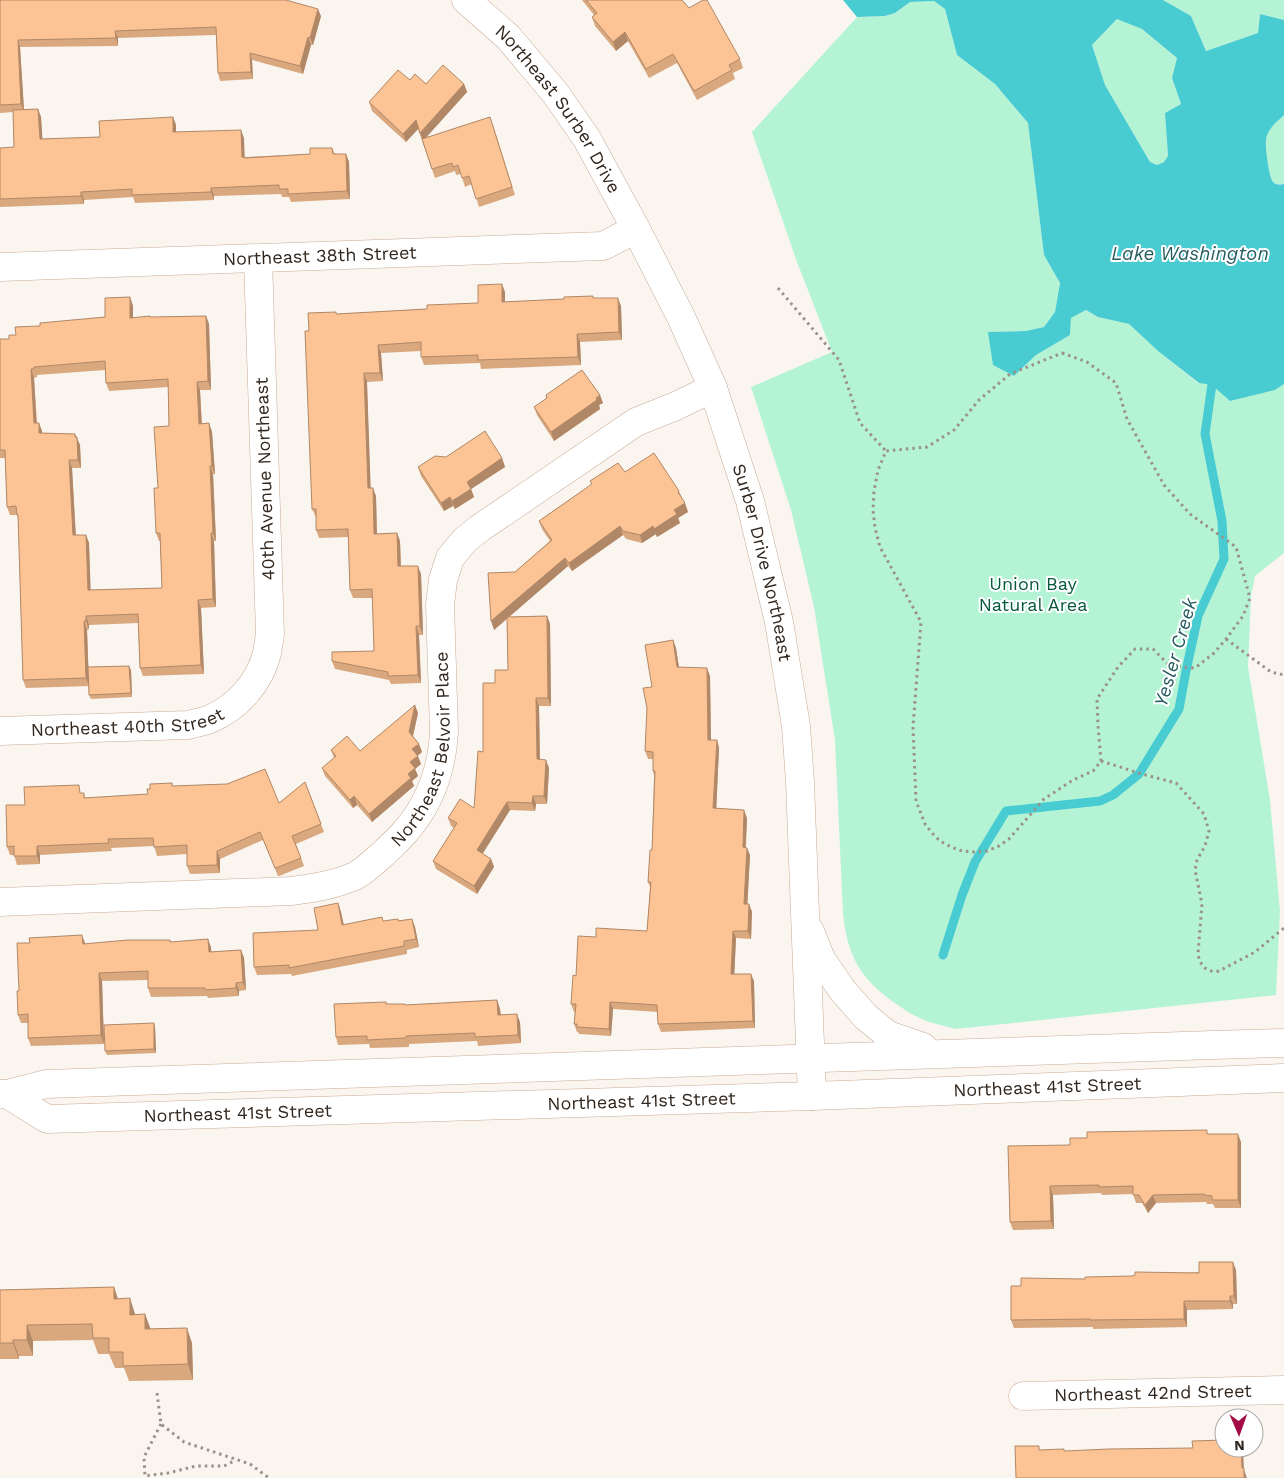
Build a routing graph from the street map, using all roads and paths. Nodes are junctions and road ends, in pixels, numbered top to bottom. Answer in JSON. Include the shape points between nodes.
{"nodes":[{"id":1,"x":466,"y":0,"type":"edge"},
{"id":2,"x":636,"y":229,"type":"junction"},
{"id":3,"x":258,"y":259,"type":"junction"},
{"id":4,"x":0,"y":267,"type":"edge"},
{"id":5,"x":778,"y":288,"type":"dead end"},
{"id":6,"x":713,"y":388,"type":"junction"},
{"id":7,"x":886,"y":451,"type":"junction"},
{"id":8,"x":1226,"y":639,"type":"junction"},
{"id":9,"x":1284,"y":675,"type":"edge"},
{"id":10,"x":246,"y":693,"type":"joint"},
{"id":11,"x":0,"y":731,"type":"edge"},
{"id":12,"x":1101,"y":761,"type":"junction"},
{"id":13,"x":0,"y":902,"type":"edge"},
{"id":14,"x":805,"y":918,"type":"junction"},
{"id":15,"x":1284,"y":928,"type":"edge"},
{"id":16,"x":1284,"y":1043,"type":"edge"},
{"id":17,"x":936,"y":1052,"type":"junction"},
{"id":18,"x":810,"y":1056,"type":"junction"},
{"id":19,"x":1284,"y":1078,"type":"edge"},
{"id":20,"x":3,"y":1094,"type":"edge"},
{"id":21,"x":812,"y":1096,"type":"junction"},
{"id":22,"x":1284,"y":1390,"type":"edge"},
{"id":23,"x":157,"y":1393,"type":"dead end"},
{"id":24,"x":1023,"y":1396,"type":"dead end"},
{"id":25,"x":161,"y":1424,"type":"junction"},
{"id":26,"x":237,"y":1459,"type":"junction"},
{"id":27,"x":269,"y":1478,"type":"edge"}],
"edges":[{"from":1,"to":2,"type":"street","name":"Northeast Surber Drive","via":[[508,37],[556,94],[587,139]]},
{"from":2,"to":3,"type":"street","name":"Northeast 38th Street","via":[[603,246]]},
{"from":2,"to":6,"type":"street","name":"Surber Drive Northeast"},
{"from":3,"to":4,"type":"street","name":"Northeast 38th Street"},
{"from":3,"to":10,"type":"street","name":"40th Avenue Northeast","via":[[270,634],[267,654]]},
{"from":5,"to":7,"type":"path","via":[[839,360],[860,423]]},
{"from":6,"to":13,"type":"street","name":"Northeast Belvoir Place","via":[[636,422],[480,528],[450,558],[440,605],[444,732],[439,772],[418,816],[404,834],[356,875],[326,886],[292,891]]},
{"from":6,"to":14,"type":"street","name":"Surber Drive Northeast","via":[[750,501],[779,622],[796,726]]},
{"from":7,"to":8,"type":"path","via":[[927,447],[954,430],[979,400],[1010,374],[1062,354],[1087,362],[1116,383],[1127,419],[1164,485],[1190,514],[1236,547],[1250,598]]},
{"from":7,"to":12,"type":"path","via":[[877,477],[873,510],[880,547],[921,622],[913,727],[916,801],[924,824],[951,847],[962,851],[987,851],[1009,839],[1044,799],[1093,771]]},
{"from":8,"to":9,"type":"path","via":[[1271,672]]},
{"from":8,"to":12,"type":"path","via":[[1195,668],[1170,666],[1153,649],[1135,649],[1118,666],[1098,699]]},
{"from":10,"to":11,"type":"street","name":"Northeast 40th Street","via":[[223,712],[188,725]]},
{"from":12,"to":15,"type":"path","via":[[1176,783],[1204,814],[1209,831],[1195,870],[1202,904],[1198,954],[1202,966],[1213,972],[1219,971],[1256,952]]},
{"from":14,"to":17,"type":"street","name":"Surber Drive Northeast","via":[[822,959],[842,991],[866,1017],[888,1035]]},
{"from":14,"to":18,"type":"street","name":"Surber Drive Northeast"},
{"from":16,"to":17,"type":"street","name":"Northeast 41st Street"},
{"from":17,"to":18,"type":"street","name":"Northeast 41st Street"},
{"from":18,"to":20,"type":"street","name":"Northeast 41st Street","via":[[46,1084]]},
{"from":18,"to":21,"type":"street","name":"Surber Drive Northeast"},
{"from":19,"to":21,"type":"street","name":"Northeast 41st Street"},
{"from":20,"to":21,"type":"street","name":"Northeast 41st Street","via":[[47,1119]]},
{"from":22,"to":24,"type":"street","name":"Northeast 42nd Street"},
{"from":23,"to":25,"type":"path"},
{"from":25,"to":26,"type":"path","via":[[184,1442]]},
{"from":25,"to":26,"type":"path","via":[[144,1457],[145,1476],[196,1466],[224,1466]]},
{"from":26,"to":27,"type":"path"}]}
